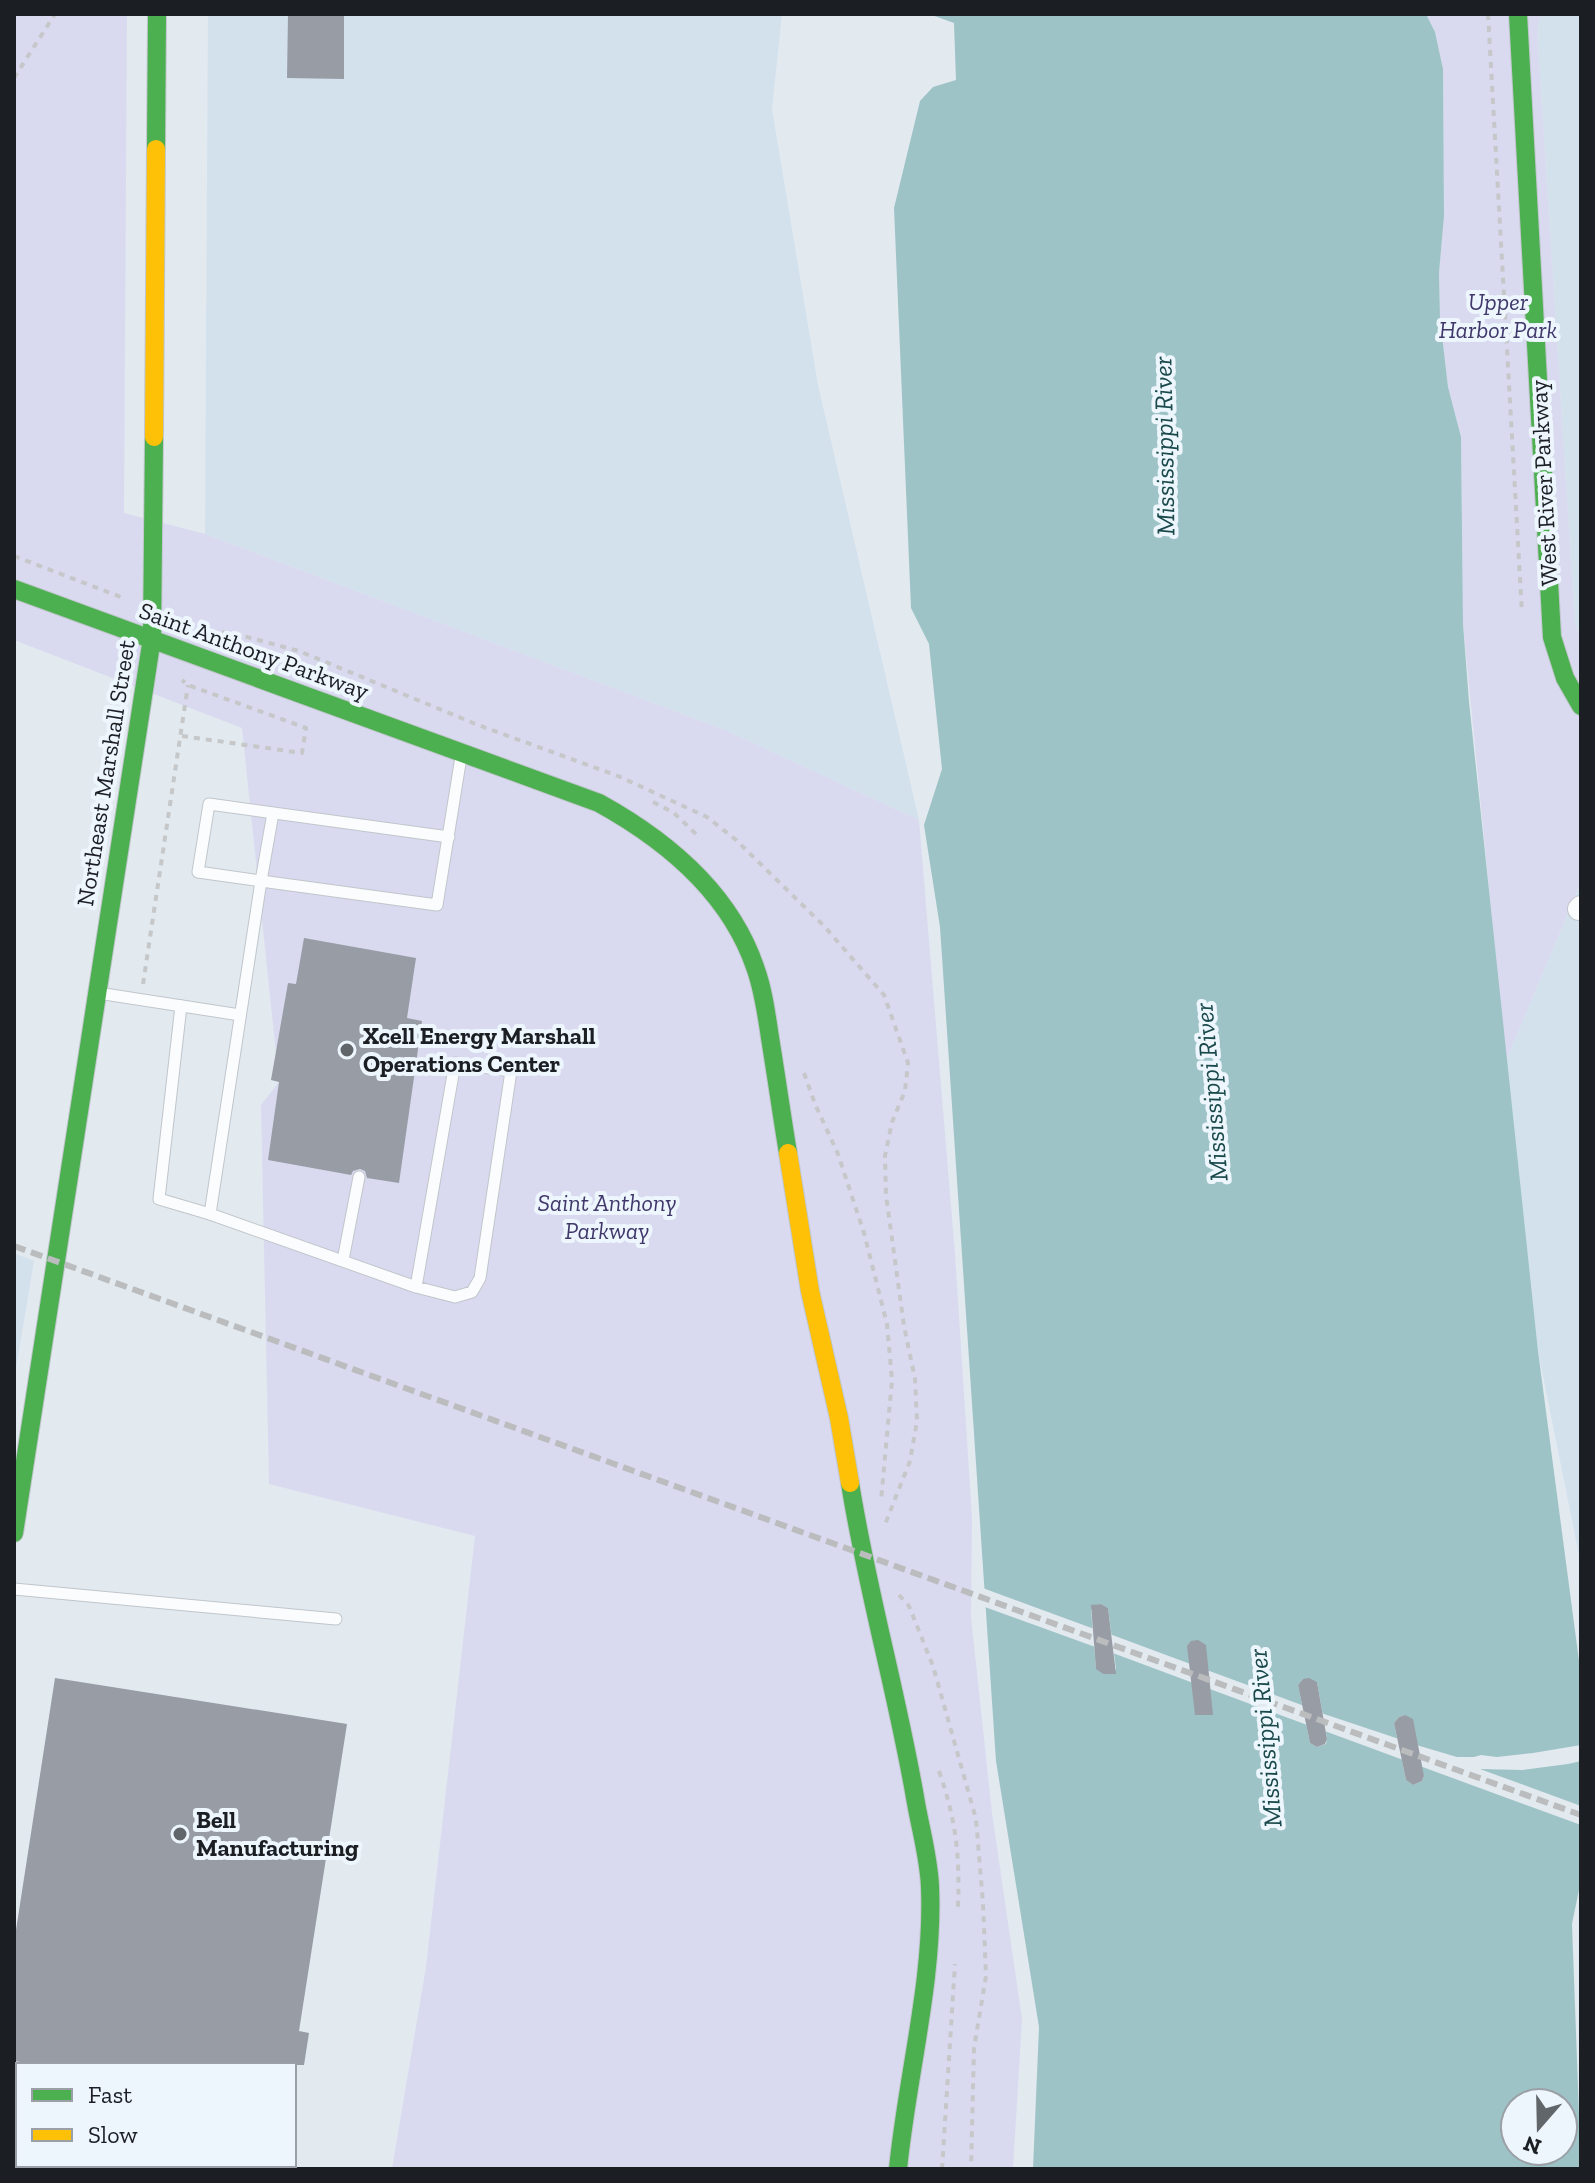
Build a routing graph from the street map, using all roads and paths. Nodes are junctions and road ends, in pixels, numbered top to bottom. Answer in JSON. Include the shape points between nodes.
{"nodes":[{"id":1,"x":55,"y":14,"type":"edge"},
{"id":2,"x":157,"y":14,"type":"edge"},
{"id":3,"x":1488,"y":14,"type":"edge"},
{"id":4,"x":1518,"y":14,"type":"edge"},
{"id":5,"x":14,"y":78,"type":"edge"},
{"id":6,"x":14,"y":556,"type":"edge"},
{"id":7,"x":14,"y":589,"type":"edge"},
{"id":8,"x":115,"y":595,"type":"dead end"},
{"id":9,"x":1523,"y":623,"type":"dead end"},
{"id":10,"x":217,"y":637,"type":"dead end"},
{"id":11,"x":152,"y":638,"type":"junction"},
{"id":12,"x":1581,"y":706,"type":"edge"},
{"id":13,"x":182,"y":736,"type":"junction"},
{"id":14,"x":462,"y":752,"type":"junction"},
{"id":15,"x":651,"y":801,"type":"dead end"},
{"id":16,"x":273,"y":813,"type":"junction"},
{"id":17,"x":449,"y":837,"type":"junction"},
{"id":18,"x":699,"y":837,"type":"dead end"},
{"id":19,"x":261,"y":881,"type":"junction"},
{"id":20,"x":96,"y":993,"type":"junction"},
{"id":21,"x":140,"y":1000,"type":"junction"},
{"id":22,"x":181,"y":1006,"type":"junction"},
{"id":23,"x":240,"y":1015,"type":"junction"},
{"id":24,"x":800,"y":1061,"type":"dead end"},
{"id":25,"x":359,"y":1177,"type":"dead end"},
{"id":26,"x":210,"y":1214,"type":"junction"},
{"id":27,"x":343,"y":1260,"type":"junction"},
{"id":28,"x":416,"y":1287,"type":"junction"},
{"id":29,"x":14,"y":1533,"type":"edge"},
{"id":30,"x":14,"y":1589,"type":"edge"},
{"id":31,"x":894,"y":1590,"type":"dead end"},
{"id":32,"x":336,"y":1619,"type":"dead end"},
{"id":33,"x":898,"y":2169,"type":"edge"},
{"id":34,"x":971,"y":2169,"type":"edge"}],
"edges":[{"from":1,"to":5,"type":"path"},
{"from":2,"to":11,"type":"street","name":"Northeast Marshall Street"},
{"from":3,"to":9,"type":"path"},
{"from":4,"to":12,"type":"street","name":"West River Parkway","via":[[1552,637]]},
{"from":6,"to":8,"type":"path"},
{"from":7,"to":11,"type":"street","name":"Saint Anthony Parkway"},
{"from":10,"to":24,"type":"path","via":[[207,632],[232,633],[299,651],[618,776],[707,817],[824,926],[884,995],[908,1063],[885,1156],[917,1421],[910,1461],[882,1533],[881,1484],[892,1380],[887,1324],[838,1154]]},
{"from":11,"to":14,"type":"street","name":"Saint Anthony Parkway"},
{"from":11,"to":20,"type":"street","name":"Northeast Marshall Street"},
{"from":13,"to":13,"type":"path","via":[[302,753],[306,728],[188,685]]},
{"from":13,"to":21,"type":"path"},
{"from":14,"to":17,"type":"lane"},
{"from":14,"to":33,"type":"street","name":"Saint Anthony Parkway","via":[[599,803],[671,849],[709,886],[755,966],[810,1291],[909,1759],[930,1884],[930,1944]]},
{"from":15,"to":18,"type":"path","via":[[674,813]]},
{"from":16,"to":17,"type":"lane"},
{"from":16,"to":19,"type":"lane"},
{"from":16,"to":19,"type":"lane","via":[[209,804],[198,872]]},
{"from":17,"to":19,"type":"lane","via":[[437,905]]},
{"from":19,"to":23,"type":"lane"},
{"from":20,"to":21,"type":"lane"},
{"from":20,"to":29,"type":"street","name":"Northeast Marshall Street"},
{"from":21,"to":22,"type":"lane"},
{"from":22,"to":23,"type":"lane"},
{"from":22,"to":26,"type":"lane","via":[[159,1199]]},
{"from":23,"to":26,"type":"lane"},
{"from":25,"to":27,"type":"lane"},
{"from":26,"to":27,"type":"lane"},
{"from":27,"to":28,"type":"lane"},
{"from":28,"to":28,"type":"lane","via":[[455,1297],[472,1292],[480,1278],[511,1071],[455,1063]]},
{"from":30,"to":32,"type":"lane"},
{"from":31,"to":34,"type":"path","via":[[909,1606],[933,1666],[976,1819],[986,1976],[974,2048]]}]}
